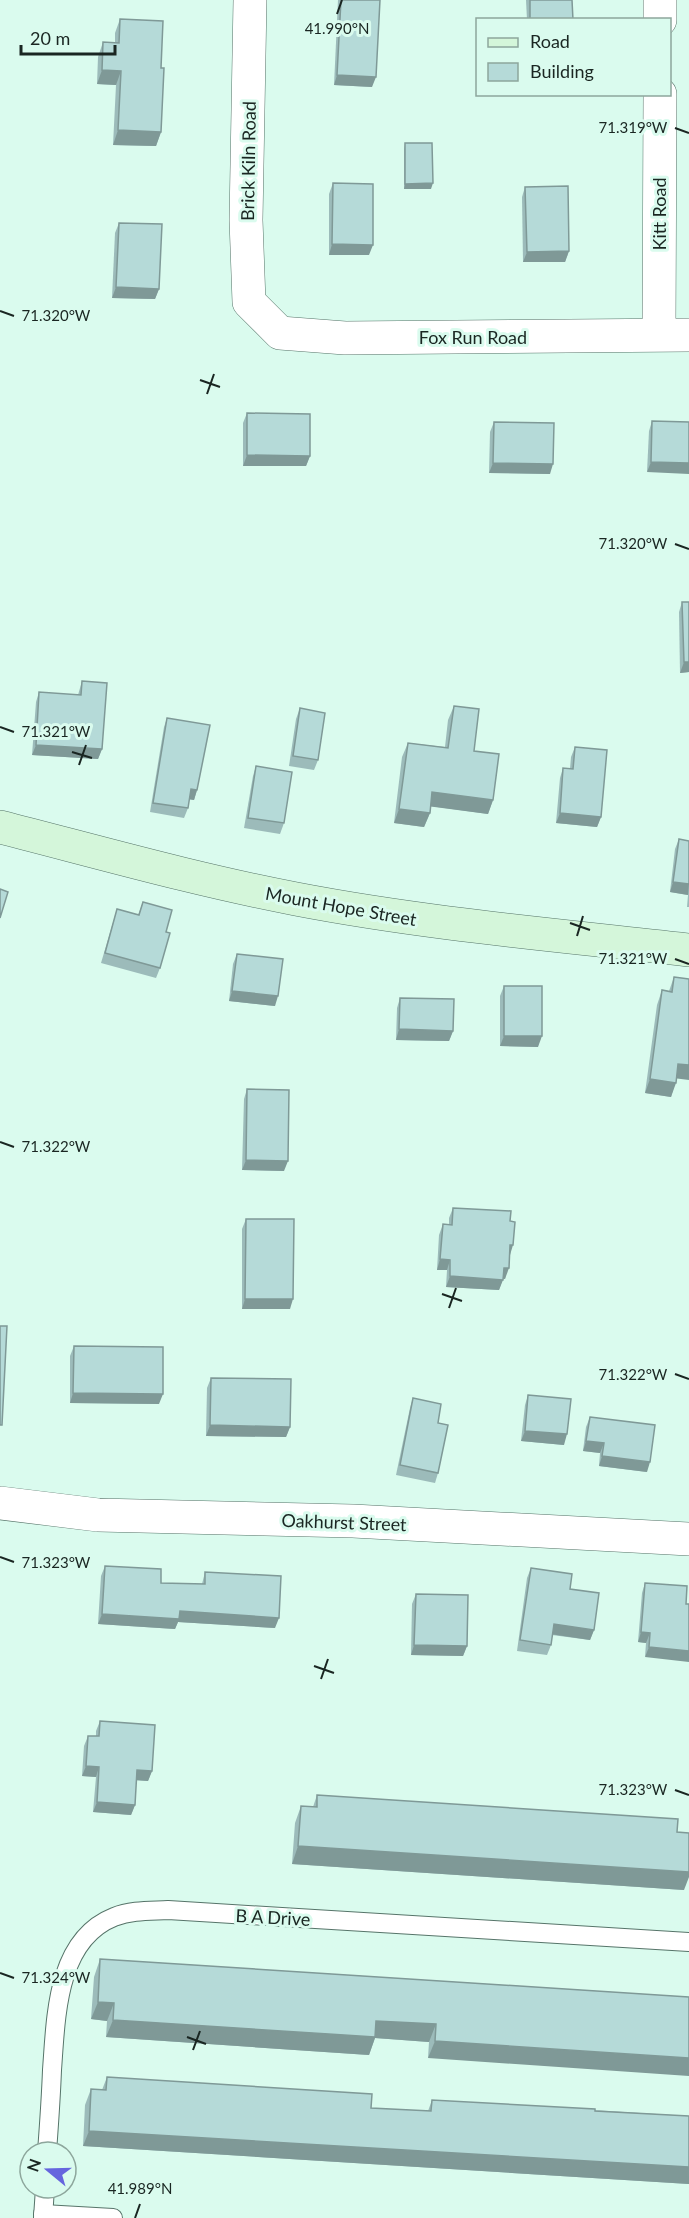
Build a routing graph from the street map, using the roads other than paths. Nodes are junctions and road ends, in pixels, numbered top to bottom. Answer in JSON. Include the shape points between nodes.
{"nodes":[{"id":1,"x":250,"y":0,"type":"edge"},
{"id":2,"x":660,"y":0,"type":"edge"},
{"id":3,"x":660,"y":18,"type":"edge"},
{"id":4,"x":660,"y":96,"type":"edge"},
{"id":5,"x":263,"y":316,"type":"joint"},
{"id":6,"x":674,"y":334,"type":"edge"},
{"id":7,"x":0,"y":827,"type":"edge"},
{"id":8,"x":689,"y":950,"type":"edge"},
{"id":9,"x":0,"y":1503,"type":"edge"},
{"id":10,"x":689,"y":1539,"type":"edge"},
{"id":11,"x":689,"y":1942,"type":"edge"},
{"id":12,"x":48,"y":2140,"type":"edge"},
{"id":13,"x":44,"y":2200,"type":"edge"},
{"id":14,"x":43,"y":2216,"type":"edge"},
{"id":15,"x":113,"y":2218,"type":"edge"}],
"edges":[{"from":1,"to":5,"type":"street","name":"Brick Kiln Road","via":[[246,220],[249,302]]},
{"from":2,"to":3,"type":"street"},
{"from":4,"to":6,"type":"street","name":"Kitt Road"},
{"from":5,"to":6,"type":"street","name":"Fox Run Road","via":[[280,333],[345,338]]},
{"from":7,"to":8,"type":"street","name":"Mount Hope Street","via":[[225,885],[296,899],[415,919]]},
{"from":9,"to":10,"type":"street","name":"Oakhurst Street","via":[[98,1515],[353,1521]]},
{"from":11,"to":12,"type":"lane","name":"B A Drive","via":[[168,1910],[112,1917],[91,1932],[76,1950],[63,1980],[56,2013]]},
{"from":13,"to":14,"type":"lane"},
{"from":14,"to":15,"type":"lane"}]}
